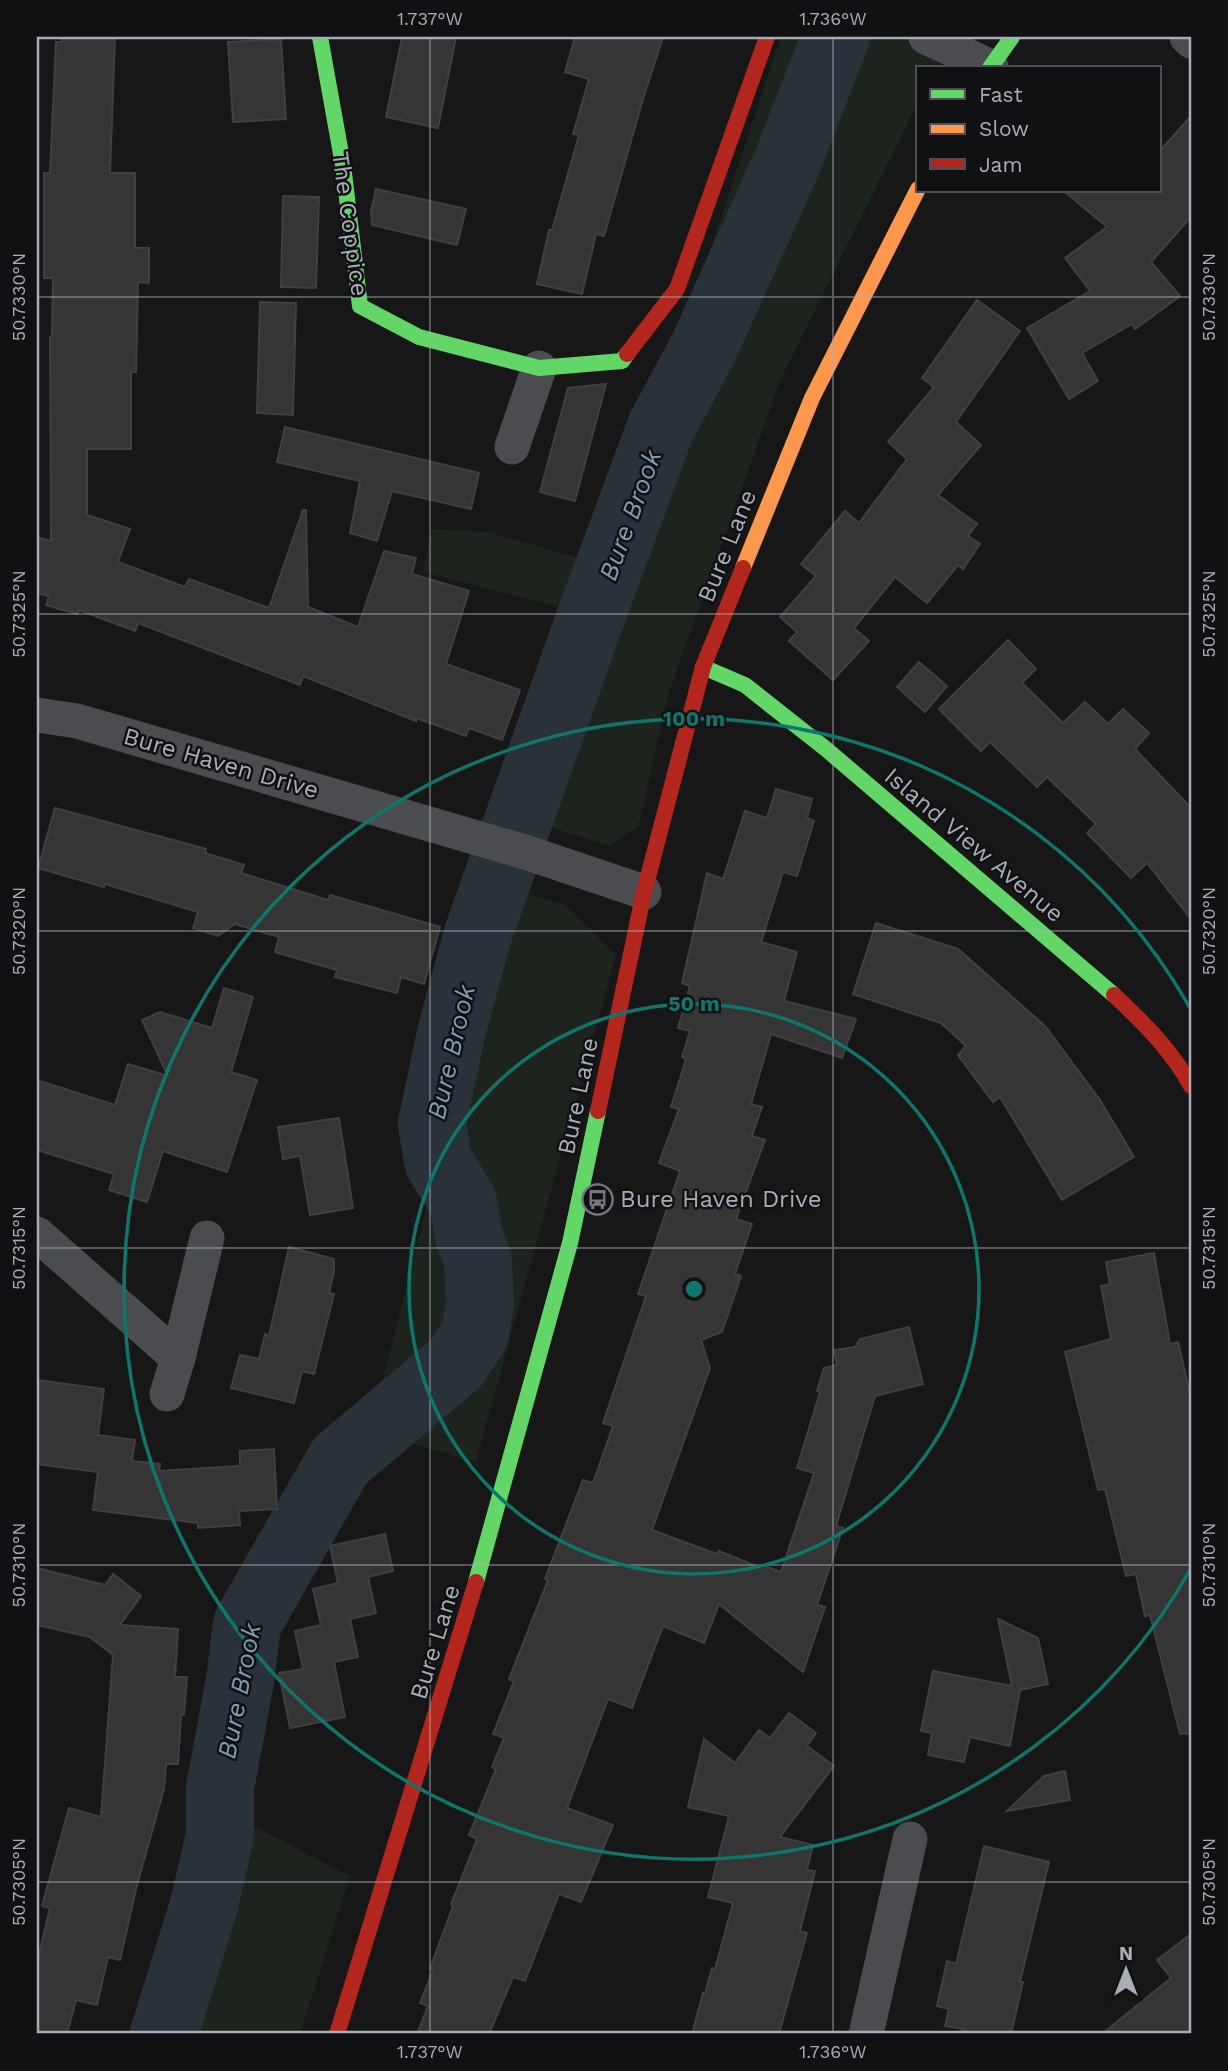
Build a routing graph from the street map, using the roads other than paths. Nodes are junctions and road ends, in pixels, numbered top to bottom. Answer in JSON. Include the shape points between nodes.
{"nodes":[{"id":1,"x":320,"y":37,"type":"edge"},
{"id":2,"x":768,"y":37,"type":"edge"},
{"id":3,"x":926,"y":37,"type":"edge"},
{"id":4,"x":1012,"y":37,"type":"edge"},
{"id":5,"x":1187,"y":37,"type":"edge"},
{"id":6,"x":1191,"y":41,"type":"edge"},
{"id":7,"x":987,"y":66,"type":"edge"},
{"id":8,"x":992,"y":66,"type":"edge"},
{"id":9,"x":916,"y":192,"type":"edge"},
{"id":10,"x":540,"y":368,"type":"junction"},
{"id":11,"x":512,"y":447,"type":"dead end"},
{"id":12,"x":703,"y":667,"type":"junction"},
{"id":13,"x":37,"y":715,"type":"edge"},
{"id":14,"x":644,"y":892,"type":"junction"},
{"id":15,"x":1191,"y":1086,"type":"edge"},
{"id":16,"x":37,"y":1234,"type":"edge"},
{"id":17,"x":207,"y":1238,"type":"dead end"},
{"id":18,"x":178,"y":1358,"type":"junction"},
{"id":19,"x":167,"y":1394,"type":"dead end"},
{"id":20,"x":910,"y":1839,"type":"dead end"},
{"id":21,"x":337,"y":2034,"type":"edge"},
{"id":22,"x":866,"y":2034,"type":"edge"}],
"edges":[{"from":1,"to":10,"type":"street","name":"The Coppice","via":[[343,165],[360,306],[419,337]]},
{"from":2,"to":10,"type":"street","name":"The Coppice","via":[[677,289],[622,361]]},
{"from":3,"to":7,"type":"street"},
{"from":4,"to":8,"type":"street"},
{"from":5,"to":6,"type":"street"},
{"from":9,"to":12,"type":"street","name":"Bure Lane","via":[[812,398]]},
{"from":10,"to":11,"type":"street"},
{"from":12,"to":14,"type":"street","name":"Bure Lane"},
{"from":12,"to":15,"type":"street","name":"Island View Avenue","via":[[745,685],[1075,960],[1140,1019]]},
{"from":13,"to":14,"type":"street","name":"Bure Haven Drive","via":[[77,721],[524,852]]},
{"from":14,"to":21,"type":"street","name":"Bure Lane","via":[[570,1243],[468,1612]]},
{"from":16,"to":18,"type":"street"},
{"from":17,"to":18,"type":"street"},
{"from":18,"to":19,"type":"street"},
{"from":20,"to":22,"type":"street"}]}
